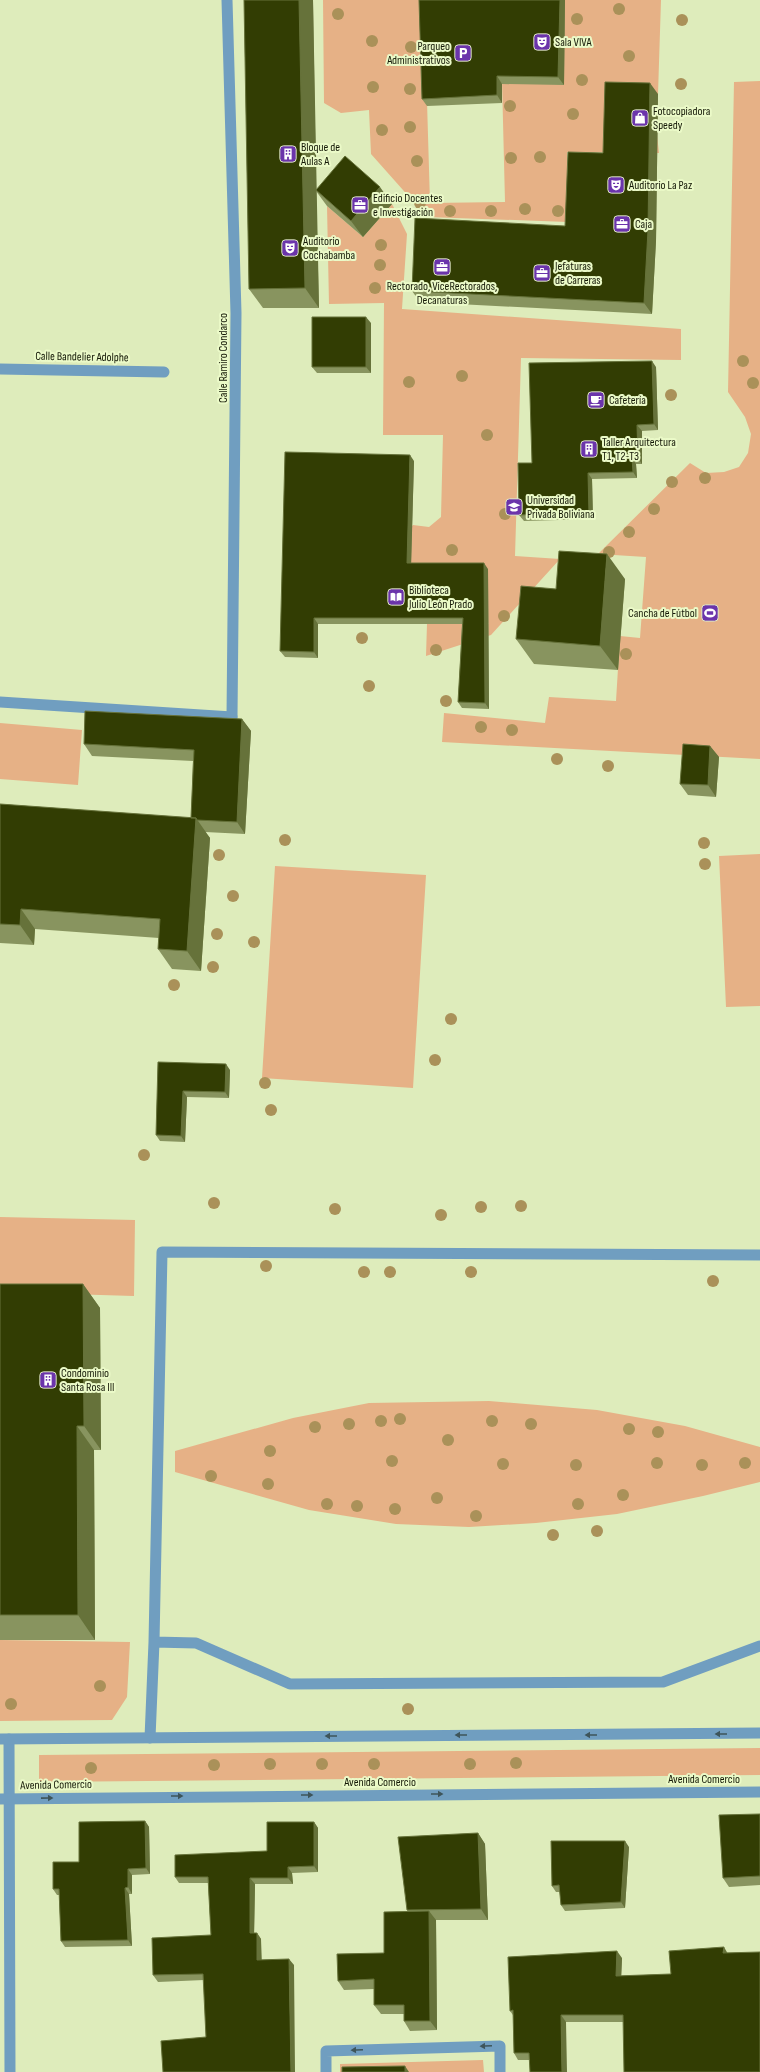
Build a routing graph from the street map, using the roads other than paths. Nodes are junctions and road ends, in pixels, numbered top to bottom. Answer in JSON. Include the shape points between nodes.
{"nodes":[{"id":1,"x":227,"y":0,"type":"edge"},
{"id":2,"x":0,"y":369,"type":"edge"},
{"id":3,"x":164,"y":372,"type":"dead end"},
{"id":4,"x":0,"y":702,"type":"edge"},
{"id":5,"x":760,"y":1255,"type":"edge"},
{"id":6,"x":154,"y":1642,"type":"junction"},
{"id":7,"x":760,"y":1646,"type":"edge"},
{"id":8,"x":760,"y":1734,"type":"edge"},
{"id":9,"x":150,"y":1738,"type":"junction"},
{"id":10,"x":4,"y":1739,"type":"edge"},
{"id":11,"x":760,"y":1792,"type":"edge"},
{"id":12,"x":4,"y":1799,"type":"edge"},
{"id":13,"x":10,"y":2072,"type":"edge"},
{"id":14,"x":326,"y":2072,"type":"edge"},
{"id":15,"x":500,"y":2072,"type":"edge"}],
"edges":[{"from":1,"to":4,"type":"street","name":"Calle Ramiro Condarco","via":[[236,313],[232,717]]},
{"from":2,"to":3,"type":"street","name":"Calle Bandelier Adolphe"},
{"from":5,"to":6,"type":"street","via":[[162,1252]]},
{"from":6,"to":7,"type":"street","via":[[196,1643],[290,1684],[663,1682]]},
{"from":6,"to":9,"type":"street"},
{"from":8,"to":9,"type":"street","one_way":true},
{"from":9,"to":10,"type":"street"},
{"from":10,"to":12,"type":"street"},
{"from":12,"to":11,"type":"street","name":"Avenida Comercio","one_way":true},
{"from":12,"to":13,"type":"street"},
{"from":15,"to":14,"type":"street","one_way":true,"via":[[500,2046],[326,2051]]}]}
